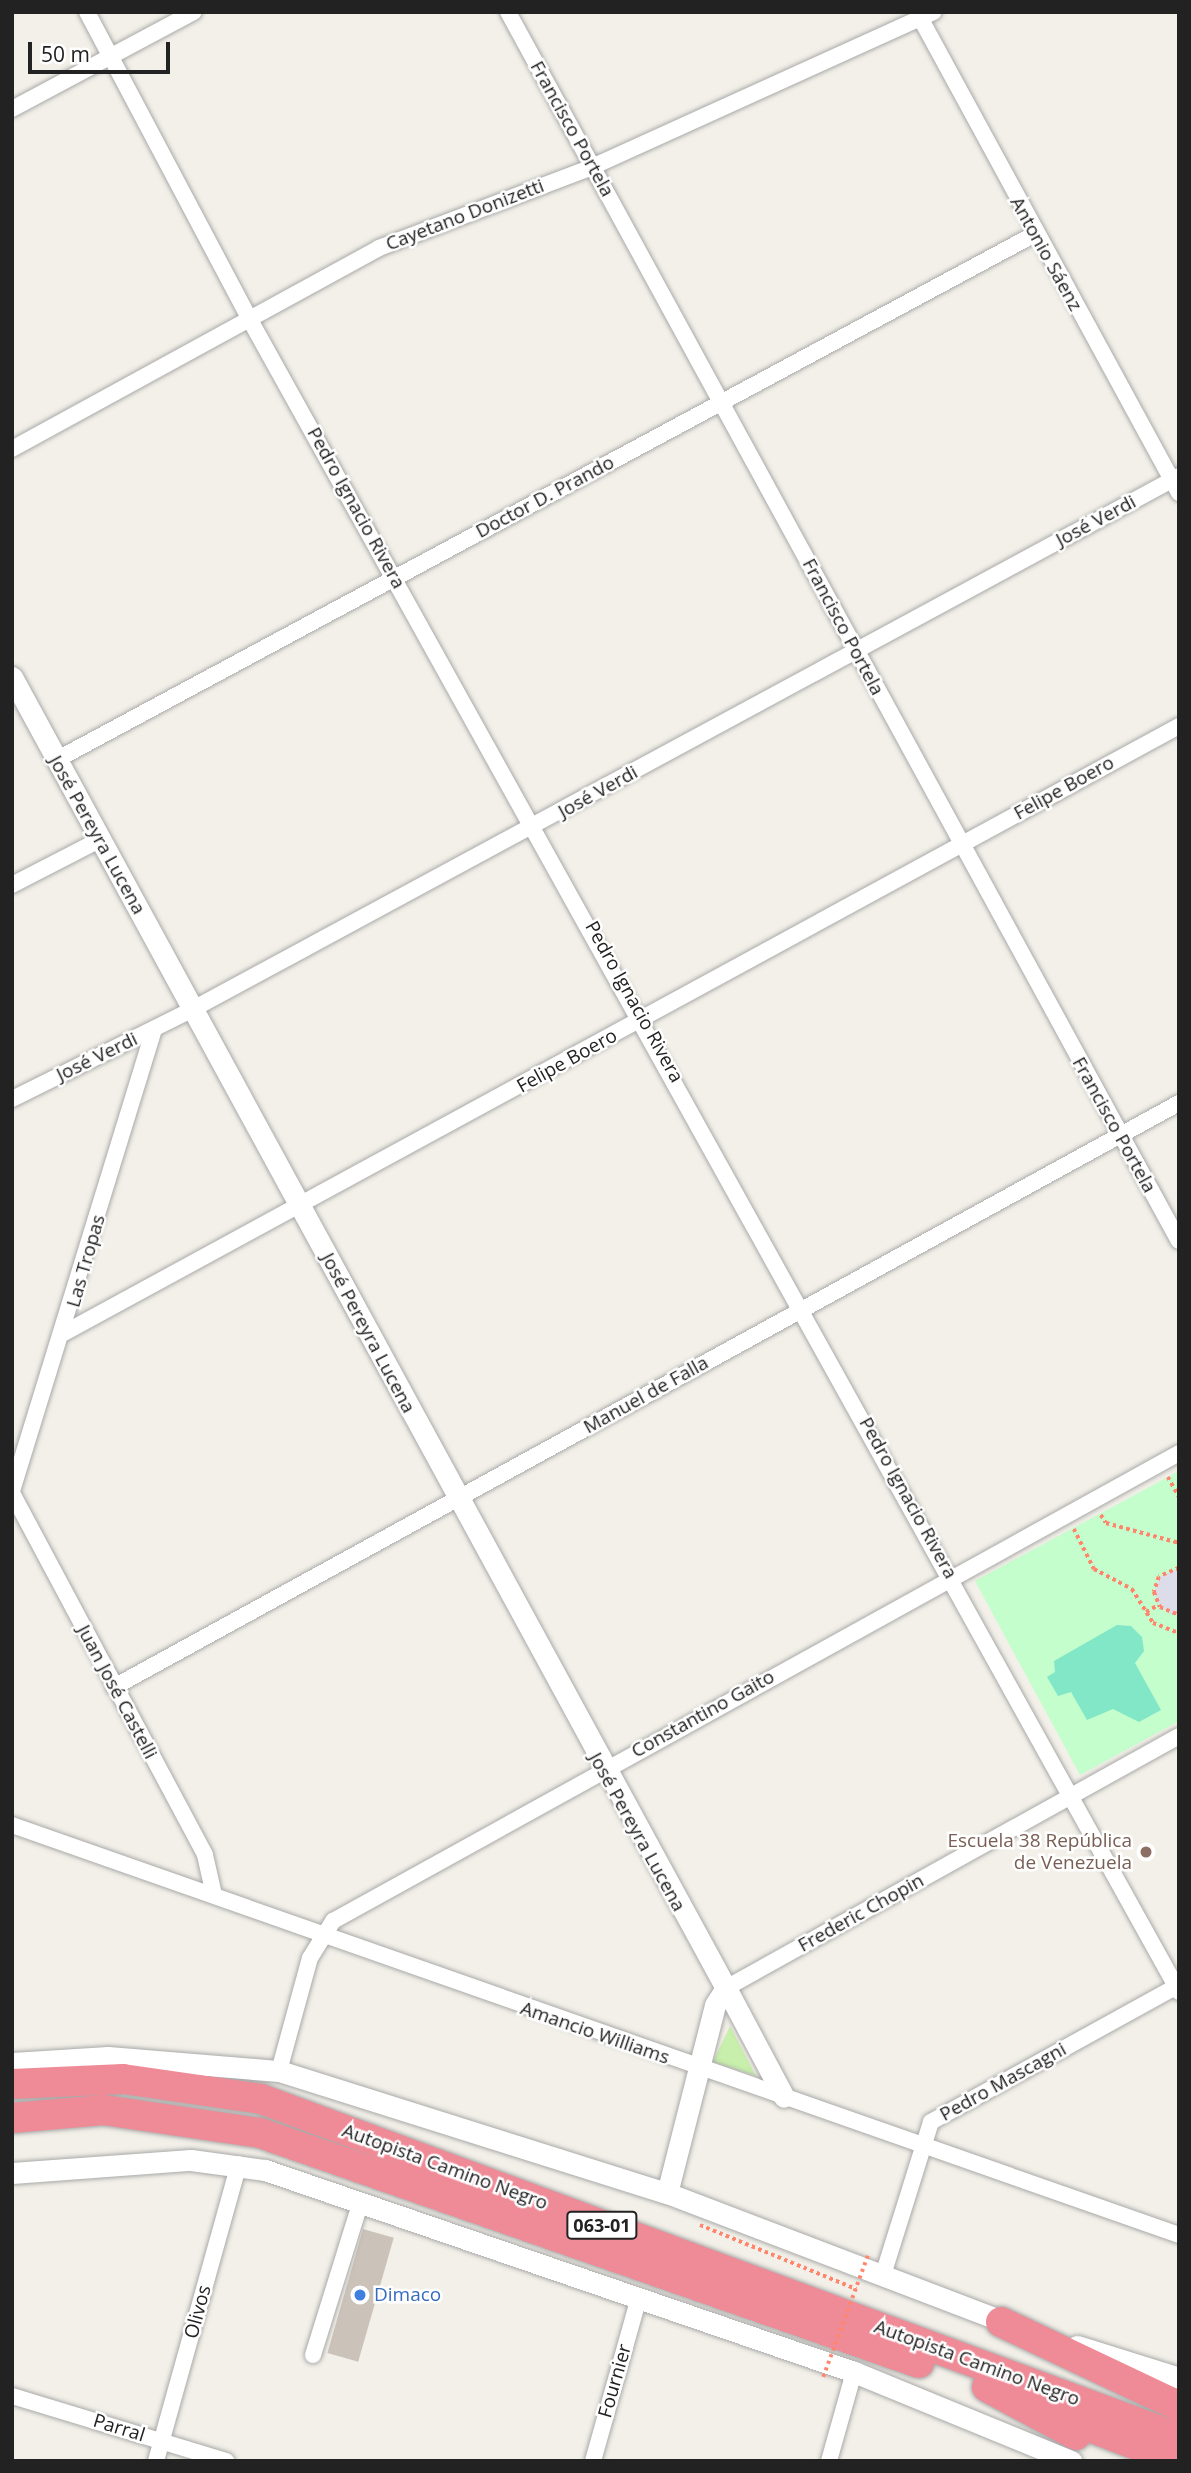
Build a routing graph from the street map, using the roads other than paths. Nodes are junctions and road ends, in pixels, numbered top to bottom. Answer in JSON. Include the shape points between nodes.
{"nodes":[{"id":1,"x":88,"y":12,"type":"edge"},
{"id":2,"x":194,"y":12,"type":"edge"},
{"id":3,"x":508,"y":12,"type":"edge"},
{"id":4,"x":924,"y":15,"type":"edge"},
{"id":5,"x":111,"y":56,"type":"junction"},
{"id":6,"x":12,"y":109,"type":"edge"},
{"id":7,"x":592,"y":167,"type":"junction"},
{"id":8,"x":1035,"y":234,"type":"junction"},
{"id":9,"x":250,"y":320,"type":"junction"},
{"id":10,"x":722,"y":405,"type":"junction"},
{"id":11,"x":12,"y":449,"type":"edge"},
{"id":12,"x":1176,"y":483,"type":"edge"},
{"id":13,"x":394,"y":576,"type":"junction"},
{"id":14,"x":856,"y":650,"type":"junction"},
{"id":15,"x":12,"y":677,"type":"edge"},
{"id":16,"x":1179,"y":726,"type":"edge"},
{"id":17,"x":56,"y":760,"type":"junction"},
{"id":18,"x":536,"y":826,"type":"junction"},
{"id":19,"x":99,"y":840,"type":"junction"},
{"id":20,"x":960,"y":845,"type":"junction"},
{"id":21,"x":12,"y":885,"type":"edge"},
{"id":22,"x":193,"y":1009,"type":"junction"},
{"id":23,"x":643,"y":1019,"type":"junction"},
{"id":24,"x":154,"y":1029,"type":"junction"},
{"id":25,"x":12,"y":1099,"type":"edge"},
{"id":26,"x":1179,"y":1103,"type":"edge"},
{"id":27,"x":1119,"y":1136,"type":"junction"},
{"id":28,"x":301,"y":1208,"type":"junction"},
{"id":29,"x":1179,"y":1241,"type":"edge"},
{"id":30,"x":803,"y":1309,"type":"junction"},
{"id":31,"x":64,"y":1333,"type":"junction"},
{"id":32,"x":1179,"y":1453,"type":"edge"},
{"id":33,"x":12,"y":1492,"type":"edge"},
{"id":34,"x":456,"y":1500,"type":"junction"},
{"id":35,"x":12,"y":1524,"type":"edge"},
{"id":36,"x":29,"y":1525,"type":"junction"},
{"id":37,"x":952,"y":1578,"type":"junction"},
{"id":38,"x":114,"y":1687,"type":"junction"},
{"id":39,"x":1179,"y":1735,"type":"edge"},
{"id":40,"x":603,"y":1770,"type":"junction"},
{"id":41,"x":1072,"y":1796,"type":"junction"},
{"id":42,"x":12,"y":1825,"type":"edge"},
{"id":43,"x":214,"y":1895,"type":"junction"},
{"id":44,"x":319,"y":1937,"type":"junction"},
{"id":45,"x":726,"y":1988,"type":"junction"},
{"id":46,"x":1178,"y":1988,"type":"edge"},
{"id":47,"x":12,"y":2063,"type":"edge"},
{"id":48,"x":699,"y":2069,"type":"junction"},
{"id":49,"x":279,"y":2071,"type":"junction"},
{"id":50,"x":12,"y":2084,"type":"edge"},
{"id":51,"x":784,"y":2097,"type":"junction"},
{"id":52,"x":26,"y":2116,"type":"edge"},
{"id":53,"x":12,"y":2125,"type":"edge"},
{"id":54,"x":921,"y":2144,"type":"junction"},
{"id":55,"x":239,"y":2164,"type":"junction"},
{"id":56,"x":12,"y":2173,"type":"edge"},
{"id":57,"x":667,"y":2193,"type":"junction"},
{"id":58,"x":360,"y":2204,"type":"junction"},
{"id":59,"x":1179,"y":2235,"type":"edge"},
{"id":60,"x":883,"y":2275,"type":"junction"},
{"id":61,"x":638,"y":2301,"type":"junction"},
{"id":62,"x":1002,"y":2322,"type":"junction"},
{"id":63,"x":313,"y":2355,"type":"dead end"},
{"id":64,"x":854,"y":2372,"type":"junction"},
{"id":65,"x":1179,"y":2378,"type":"edge"},
{"id":66,"x":987,"y":2387,"type":"junction"},
{"id":67,"x":12,"y":2396,"type":"edge"},
{"id":68,"x":1179,"y":2406,"type":"edge"},
{"id":69,"x":1179,"y":2438,"type":"edge"},
{"id":70,"x":162,"y":2441,"type":"junction"},
{"id":71,"x":156,"y":2461,"type":"edge"},
{"id":72,"x":226,"y":2461,"type":"edge"},
{"id":73,"x":593,"y":2461,"type":"edge"},
{"id":74,"x":829,"y":2461,"type":"edge"},
{"id":75,"x":1071,"y":2461,"type":"edge"},
{"id":76,"x":1124,"y":2461,"type":"edge"},
{"id":77,"x":1178,"y":2461,"type":"edge"}],
"edges":[{"from":1,"to":5,"type":"street","name":"Pedro Ignacio Rivera"},
{"from":2,"to":5,"type":"street"},
{"from":3,"to":7,"type":"street","name":"Francisco Portela"},
{"from":4,"to":7,"type":"street","name":"Cayetano Donizetti"},
{"from":4,"to":8,"type":"street","name":"Antonio Sáenz"},
{"from":5,"to":6,"type":"street"},
{"from":5,"to":9,"type":"street","name":"Pedro Ignacio Rivera"},
{"from":7,"to":9,"type":"street","name":"Cayetano Donizetti","via":[[417,230]]},
{"from":7,"to":10,"type":"street","name":"Francisco Portela"},
{"from":8,"to":10,"type":"street","name":"Doctor D. Prando"},
{"from":8,"to":12,"type":"street","name":"Antonio Sáenz"},
{"from":9,"to":11,"type":"street","name":"Cayetano Donizetti"},
{"from":9,"to":13,"type":"street","name":"Pedro Ignacio Rivera"},
{"from":10,"to":13,"type":"street","name":"Doctor D. Prando"},
{"from":10,"to":14,"type":"street","name":"Francisco Portela"},
{"from":12,"to":14,"type":"street","name":"José Verdi"},
{"from":13,"to":17,"type":"street","name":"Doctor D. Prando"},
{"from":13,"to":18,"type":"street","name":"Pedro Ignacio Rivera"},
{"from":14,"to":18,"type":"street","name":"José Verdi"},
{"from":14,"to":20,"type":"street","name":"Francisco Portela"},
{"from":15,"to":17,"type":"street","name":"José Pereyra Lucena"},
{"from":16,"to":20,"type":"street","name":"Felipe Boero"},
{"from":17,"to":19,"type":"street","name":"José Pereyra Lucena"},
{"from":18,"to":22,"type":"street","name":"José Verdi"},
{"from":18,"to":23,"type":"street","name":"Pedro Ignacio Rivera"},
{"from":19,"to":21,"type":"street"},
{"from":19,"to":22,"type":"street","name":"José Pereyra Lucena"},
{"from":20,"to":23,"type":"street","name":"Felipe Boero"},
{"from":20,"to":27,"type":"street","name":"Francisco Portela"},
{"from":22,"to":24,"type":"street","name":"José Verdi"},
{"from":22,"to":28,"type":"street","name":"José Pereyra Lucena"},
{"from":23,"to":28,"type":"street","name":"Felipe Boero"},
{"from":23,"to":30,"type":"street","name":"Pedro Ignacio Rivera"},
{"from":24,"to":25,"type":"street","name":"José Verdi"},
{"from":24,"to":31,"type":"street","name":"Las Tropas"},
{"from":26,"to":27,"type":"street","name":"Manuel de Falla"},
{"from":27,"to":29,"type":"street","name":"Francisco Portela"},
{"from":27,"to":30,"type":"street","name":"Manuel de Falla"},
{"from":28,"to":31,"type":"street","name":"Felipe Boero"},
{"from":28,"to":34,"type":"street","name":"José Pereyra Lucena"},
{"from":30,"to":34,"type":"street","name":"Manuel de Falla"},
{"from":30,"to":37,"type":"street","name":"Pedro Ignacio Rivera"},
{"from":31,"to":33,"type":"street","name":"Las Tropas"},
{"from":32,"to":37,"type":"street","name":"Constantino Gaito"},
{"from":33,"to":36,"type":"street","name":"Juan José Castelli"},
{"from":34,"to":38,"type":"street","name":"Manuel de Falla"},
{"from":34,"to":40,"type":"street","name":"José Pereyra Lucena"},
{"from":35,"to":36,"type":"street"},
{"from":36,"to":38,"type":"street","name":"Juan José Castelli"},
{"from":37,"to":40,"type":"street","name":"Constantino Gaito"},
{"from":37,"to":41,"type":"street","name":"Pedro Ignacio Rivera"},
{"from":38,"to":43,"type":"street","name":"Juan José Castelli","via":[[205,1856]]},
{"from":39,"to":41,"type":"street","name":"Frederic Chopin"},
{"from":40,"to":44,"type":"street","name":"Constantino Gaito","via":[[333,1921]]},
{"from":40,"to":45,"type":"street","name":"José Pereyra Lucena"},
{"from":41,"to":45,"type":"street","name":"Frederic Chopin"},
{"from":41,"to":46,"type":"street","name":"Pedro Ignacio Rivera"},
{"from":42,"to":43,"type":"street","name":"Amancio Williams"},
{"from":43,"to":44,"type":"street","name":"Amancio Williams"},
{"from":44,"to":48,"type":"street","name":"Amancio Williams"},
{"from":44,"to":49,"type":"street"},
{"from":45,"to":48,"type":"street"},
{"from":45,"to":51,"type":"street","name":"José Pereyra Lucena"},
{"from":46,"to":54,"type":"street","name":"Pedro Mascagni","via":[[931,2122]]},
{"from":47,"to":49,"type":"street","via":[[108,2057]]},
{"from":48,"to":51,"type":"street","name":"Amancio Williams"},
{"from":48,"to":57,"type":"street"},
{"from":49,"to":57,"type":"street"},
{"from":50,"to":69,"type":"highway","name":"Autopista Camino Negro","number":"063-01","via":[[123,2079],[261,2099]]},
{"from":51,"to":54,"type":"street","name":"Amancio Williams"},
{"from":52,"to":53,"type":"highway","name":"Autopista Camino Negro"},
{"from":52,"to":66,"type":"highway","name":"Autopista Camino Negro","number":"063-01","via":[[104,2110],[260,2133]]},
{"from":54,"to":59,"type":"street","name":"Amancio Williams"},
{"from":54,"to":60,"type":"street","name":"Pedro Mascagni"},
{"from":55,"to":56,"type":"street","via":[[191,2160]]},
{"from":55,"to":58,"type":"street"},
{"from":55,"to":70,"type":"street","name":"Olivos"},
{"from":57,"to":60,"type":"street"},
{"from":58,"to":61,"type":"street"},
{"from":58,"to":63,"type":"street"},
{"from":60,"to":62,"type":"street"},
{"from":61,"to":64,"type":"street"},
{"from":61,"to":73,"type":"street","name":"Fournier"},
{"from":62,"to":65,"type":"street"},
{"from":62,"to":68,"type":"highway"},
{"from":64,"to":74,"type":"street"},
{"from":64,"to":75,"type":"street"},
{"from":66,"to":76,"type":"highway"},
{"from":66,"to":77,"type":"highway","name":"Autopista Camino Negro","number":"063-01"},
{"from":67,"to":70,"type":"street","name":"Parral"},
{"from":70,"to":71,"type":"street","name":"Olivos"},
{"from":70,"to":72,"type":"street","name":"Parral"}]}
